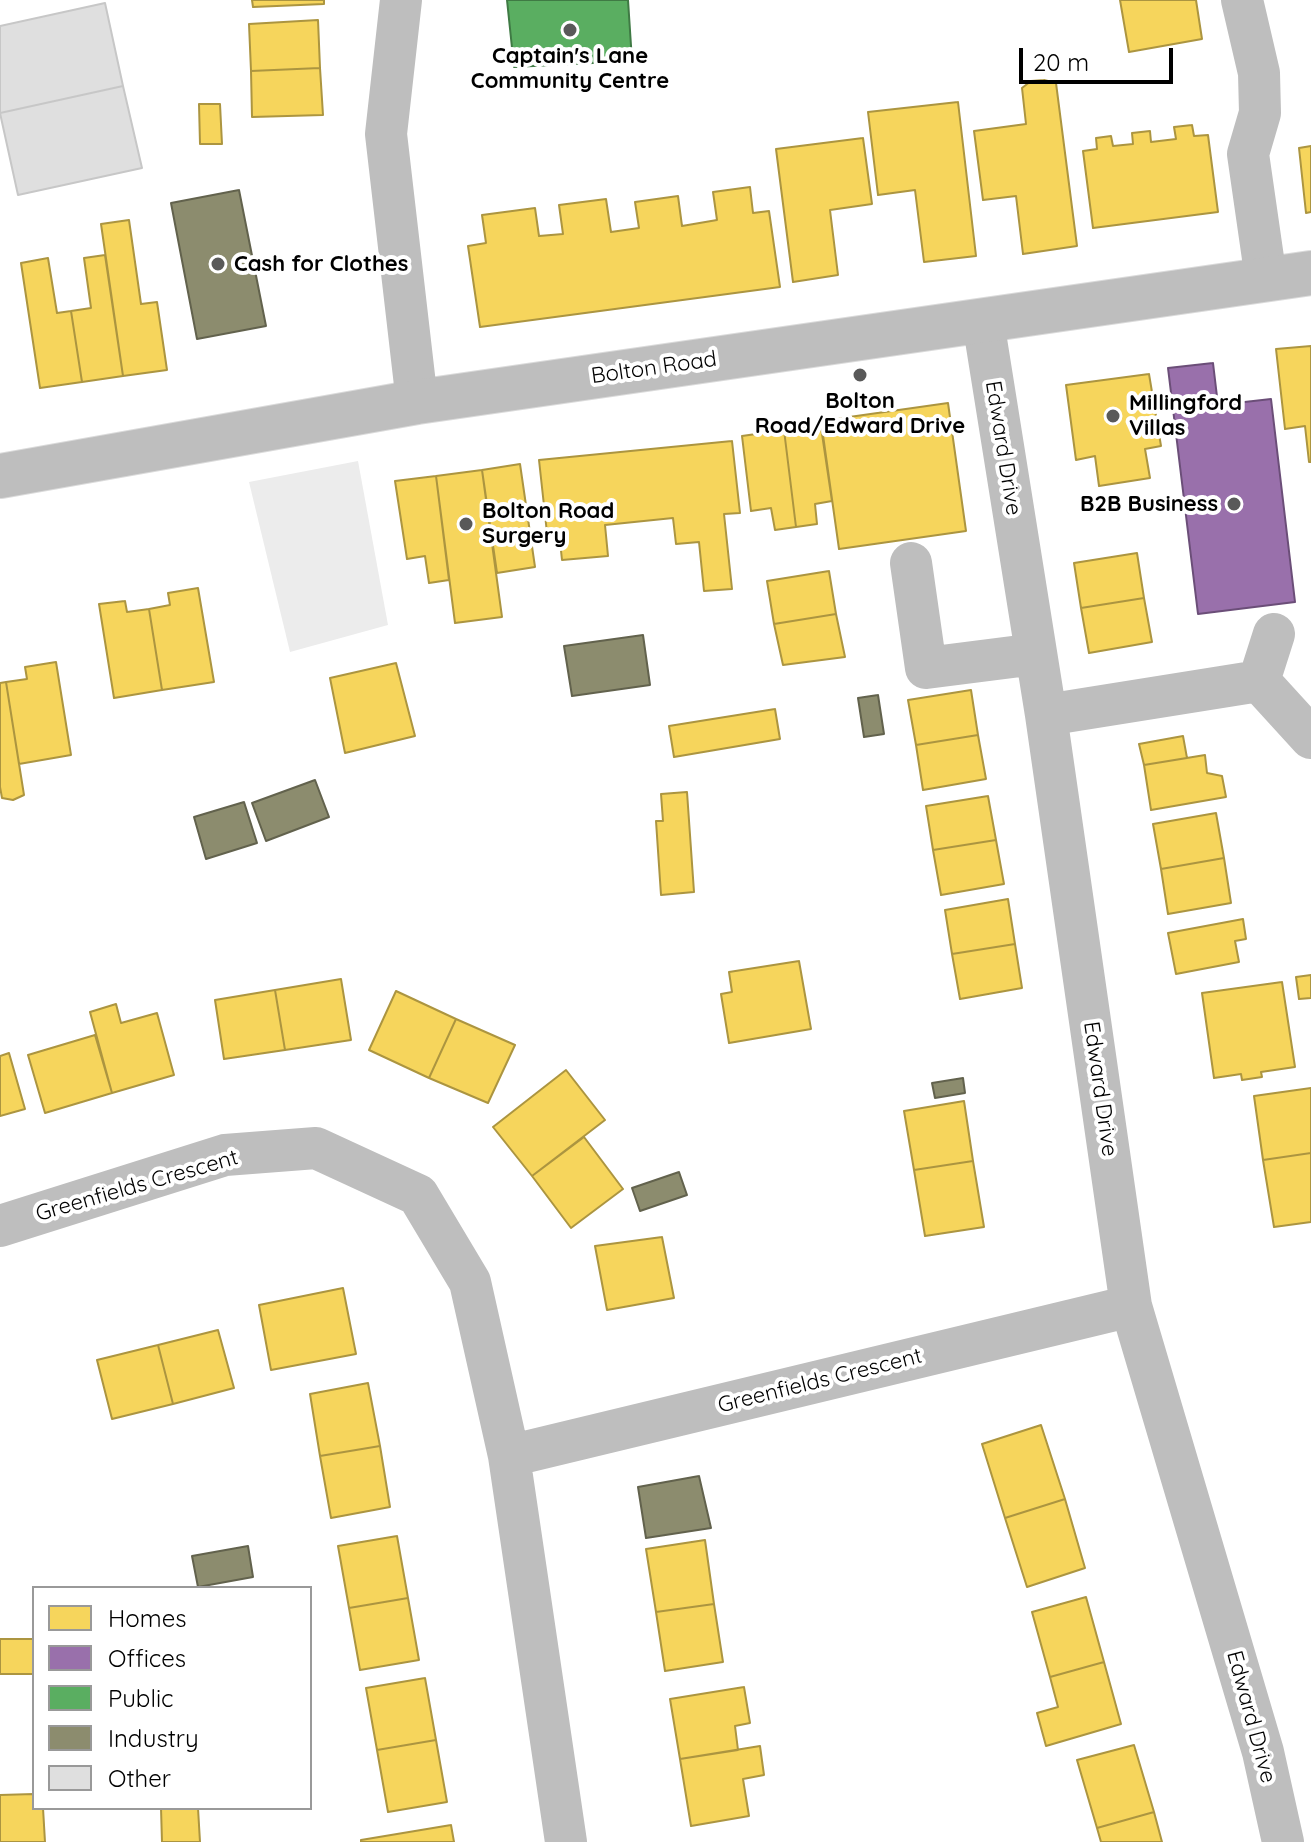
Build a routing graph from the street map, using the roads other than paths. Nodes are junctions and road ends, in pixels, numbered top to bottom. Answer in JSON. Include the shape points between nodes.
{"nodes":[{"id":1,"x":401,"y":0,"type":"edge"},
{"id":2,"x":1242,"y":0,"type":"edge"},
{"id":3,"x":1311,"y":273,"type":"edge"},
{"id":4,"x":1266,"y":279,"type":"junction"},
{"id":5,"x":983,"y":321,"type":"junction"},
{"id":6,"x":417,"y":402,"type":"junction"},
{"id":7,"x":0,"y":476,"type":"edge"},
{"id":8,"x":911,"y":563,"type":"dead end"},
{"id":9,"x":1274,"y":634,"type":"dead end"},
{"id":10,"x":1036,"y":654,"type":"junction"},
{"id":11,"x":1259,"y":681,"type":"junction"},
{"id":12,"x":1046,"y":715,"type":"junction"},
{"id":13,"x":1311,"y":738,"type":"edge"},
{"id":14,"x":0,"y":1226,"type":"edge"},
{"id":15,"x":1131,"y":1306,"type":"junction"},
{"id":16,"x":509,"y":1456,"type":"junction"},
{"id":17,"x":566,"y":1842,"type":"edge"},
{"id":18,"x":1283,"y":1842,"type":"edge"}],
"edges":[{"from":1,"to":6,"type":"street","via":[[386,134]]},
{"from":2,"to":4,"type":"street","via":[[1259,73],[1260,113],[1248,154]]},
{"from":3,"to":4,"type":"main road","name":"Bolton Road"},
{"from":4,"to":5,"type":"main road","name":"Bolton Road"},
{"from":5,"to":6,"type":"main road","name":"Bolton Road"},
{"from":5,"to":10,"type":"street","name":"Edward Drive"},
{"from":6,"to":7,"type":"main road","name":"Bolton Road"},
{"from":8,"to":10,"type":"street","via":[[926,668]]},
{"from":9,"to":11,"type":"street"},
{"from":10,"to":12,"type":"street","name":"Edward Drive"},
{"from":11,"to":12,"type":"street"},
{"from":11,"to":13,"type":"street"},
{"from":12,"to":15,"type":"street","name":"Edward Drive"},
{"from":14,"to":16,"type":"street","name":"Greenfields Crescent","via":[[225,1155],[316,1148],[418,1195],[470,1282]]},
{"from":15,"to":16,"type":"street","name":"Greenfields Crescent"},
{"from":15,"to":18,"type":"street","name":"Edward Drive","via":[[1263,1752]]},
{"from":16,"to":17,"type":"street","name":"Greenfields Crescent"}]}
